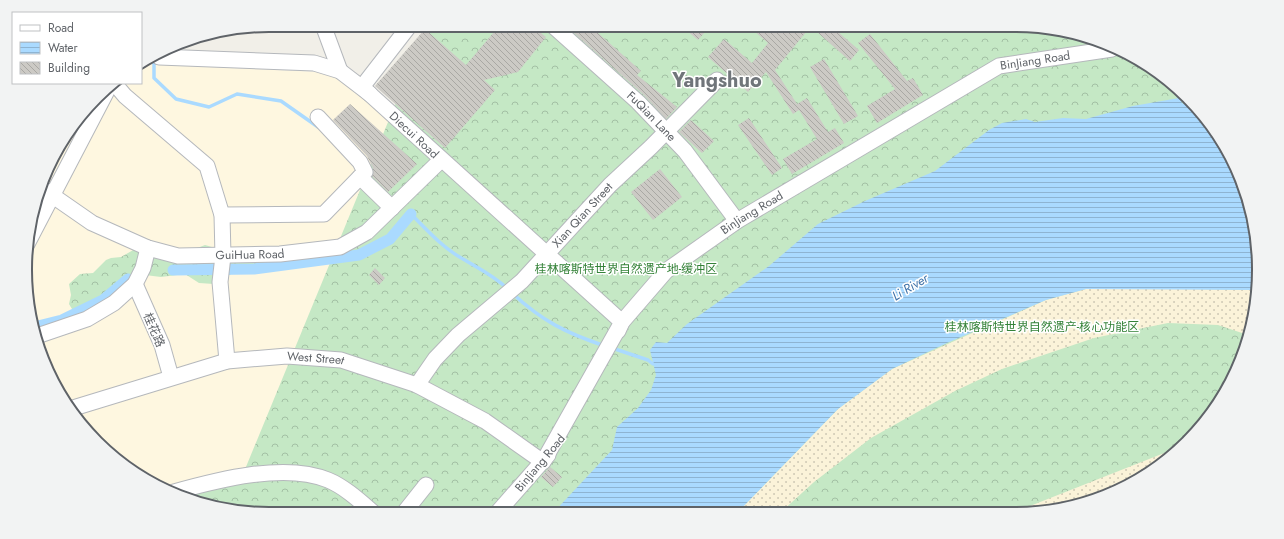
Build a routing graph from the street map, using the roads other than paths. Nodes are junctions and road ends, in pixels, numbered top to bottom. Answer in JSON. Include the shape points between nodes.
{"nodes":[{"id":1,"x":326,"y":32,"type":"edge"},
{"id":2,"x":405,"y":32,"type":"edge"},
{"id":3,"x":560,"y":32,"type":"edge"},
{"id":4,"x":1105,"y":50,"type":"edge"},
{"id":5,"x":164,"y":56,"type":"edge"},
{"id":6,"x":340,"y":70,"type":"junction"},
{"id":7,"x":718,"y":80,"type":"dead end"},
{"id":8,"x":118,"y":87,"type":"edge"},
{"id":9,"x":362,"y":87,"type":"junction"},
{"id":10,"x":98,"y":106,"type":"edge"},
{"id":11,"x":318,"y":117,"type":"dead end"},
{"id":12,"x":666,"y":131,"type":"junction"},
{"id":13,"x":441,"y":160,"type":"junction"},
{"id":14,"x":360,"y":177,"type":"junction"},
{"id":15,"x":48,"y":193,"type":"edge"},
{"id":16,"x":393,"y":207,"type":"junction"},
{"id":17,"x":222,"y":215,"type":"junction"},
{"id":18,"x":38,"y":217,"type":"edge"},
{"id":19,"x":737,"y":221,"type":"junction"},
{"id":20,"x":148,"y":248,"type":"junction"},
{"id":21,"x":547,"y":255,"type":"junction"},
{"id":22,"x":223,"y":256,"type":"junction"},
{"id":23,"x":135,"y":284,"type":"junction"},
{"id":24,"x":622,"y":322,"type":"junction"},
{"id":25,"x":41,"y":335,"type":"edge"},
{"id":26,"x":227,"y":361,"type":"junction"},
{"id":27,"x":172,"y":377,"type":"junction"},
{"id":28,"x":417,"y":385,"type":"junction"},
{"id":29,"x":76,"y":407,"type":"edge"},
{"id":30,"x":543,"y":462,"type":"junction"},
{"id":31,"x":426,"y":484,"type":"dead end"},
{"id":32,"x":182,"y":490,"type":"edge"},
{"id":33,"x":365,"y":507,"type":"edge"},
{"id":34,"x":408,"y":507,"type":"edge"},
{"id":35,"x":502,"y":507,"type":"edge"}],
"edges":[{"from":1,"to":6,"type":"street"},
{"from":2,"to":9,"type":"street"},
{"from":3,"to":12,"type":"street","name":"FuQian Lane","via":[[621,86]]},
{"from":4,"to":19,"type":"street","name":"BinJiang Road","via":[[999,66]]},
{"from":5,"to":6,"type":"street","name":"Diecui Road","via":[[314,63]]},
{"from":6,"to":9,"type":"street","name":"Diecui Road"},
{"from":7,"to":12,"type":"street","name":"Xian Qian Street"},
{"from":8,"to":17,"type":"street","via":[[207,166]]},
{"from":9,"to":13,"type":"street","name":"Diecui Road"},
{"from":9,"to":24,"type":"street"},
{"from":10,"to":15,"type":"street"},
{"from":11,"to":14,"type":"street","via":[[360,162],[365,172]]},
{"from":12,"to":19,"type":"street","name":"FuQian Lane","via":[[698,166]]},
{"from":12,"to":21,"type":"street","name":"Xian Qian Street","via":[[610,185]]},
{"from":13,"to":16,"type":"street","name":"GuiHua Road"},
{"from":13,"to":21,"type":"street","name":"Diecui Road"},
{"from":14,"to":16,"type":"street"},
{"from":14,"to":17,"type":"street","via":[[324,214]]},
{"from":15,"to":18,"type":"street"},
{"from":15,"to":20,"type":"street","name":"GuiHua Road","via":[[92,223]]},
{"from":16,"to":22,"type":"street","name":"GuiHua Road","via":[[367,232],[340,247],[280,254]]},
{"from":17,"to":22,"type":"street"},
{"from":19,"to":24,"type":"street","name":"BinJiang Road","via":[[666,271]]},
{"from":20,"to":22,"type":"street","name":"GuiHua Road","via":[[178,256]]},
{"from":20,"to":23,"type":"street","via":[[143,268]]},
{"from":21,"to":24,"type":"street","name":"Diecui Road"},
{"from":21,"to":28,"type":"street","name":"Xian Qian Street","via":[[522,282],[458,335],[435,359]]},
{"from":22,"to":26,"type":"street","via":[[220,282]]},
{"from":23,"to":25,"type":"street","via":[[114,303],[87,319]]},
{"from":23,"to":27,"type":"street","name":"桂花路","via":[[162,345]]},
{"from":24,"to":30,"type":"street"},
{"from":24,"to":30,"type":"street","name":"BinJiang Road","via":[[593,395]]},
{"from":26,"to":27,"type":"street","name":"West Street"},
{"from":26,"to":28,"type":"street","name":"West Street","via":[[287,356],[341,360]]},
{"from":27,"to":29,"type":"street","name":"West Street"},
{"from":28,"to":30,"type":"street","name":"West Street","via":[[485,420]]},
{"from":30,"to":35,"type":"street","name":"BinJiang Road"},
{"from":31,"to":34,"type":"street"},
{"from":32,"to":33,"type":"street","via":[[253,475],[289,473],[327,480]]}]}
